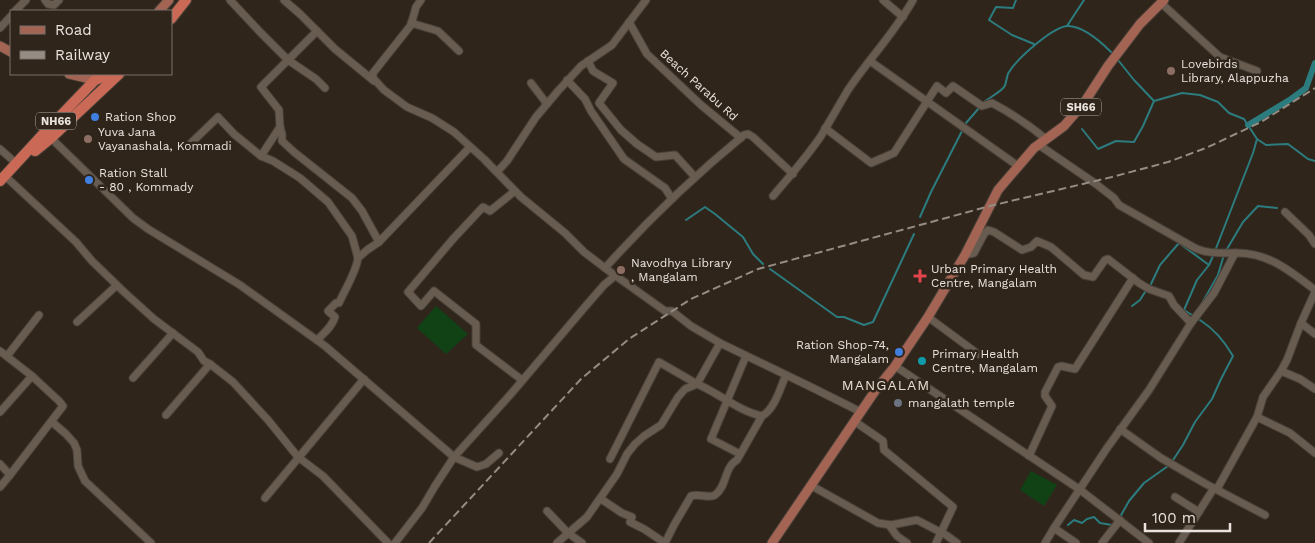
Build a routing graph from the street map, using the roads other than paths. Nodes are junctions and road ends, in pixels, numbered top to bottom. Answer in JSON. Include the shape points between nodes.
{"nodes":[{"id":1,"x":26,"y":0,"type":"edge"},
{"id":2,"x":45,"y":0,"type":"edge"},
{"id":3,"x":58,"y":0,"type":"edge"},
{"id":4,"x":169,"y":0,"type":"edge"},
{"id":5,"x":186,"y":0,"type":"edge"},
{"id":6,"x":230,"y":0,"type":"edge"},
{"id":7,"x":284,"y":0,"type":"edge"},
{"id":8,"x":421,"y":0,"type":"edge"},
{"id":9,"x":646,"y":0,"type":"edge"},
{"id":10,"x":884,"y":0,"type":"edge"},
{"id":11,"x":914,"y":0,"type":"edge"},
{"id":12,"x":1162,"y":1,"type":"edge"},
{"id":13,"x":16,"y":10,"type":"edge"},
{"id":14,"x":160,"y":10,"type":"edge"},
{"id":15,"x":172,"y":11,"type":"edge"},
{"id":16,"x":10,"y":17,"type":"edge"},
{"id":17,"x":904,"y":17,"type":"junction"},
{"id":18,"x":172,"y":18,"type":"edge"},
{"id":19,"x":629,"y":22,"type":"junction"},
{"id":20,"x":411,"y":23,"type":"junction"},
{"id":21,"x":0,"y":28,"type":"edge"},
{"id":22,"x":318,"y":31,"type":"junction"},
{"id":23,"x":459,"y":51,"type":"dead end"},
{"id":24,"x":288,"y":60,"type":"junction"},
{"id":25,"x":870,"y":61,"type":"junction"},
{"id":26,"x":588,"y":62,"type":"junction"},
{"id":27,"x":1257,"y":71,"type":"dead end"},
{"id":28,"x":79,"y":75,"type":"edge"},
{"id":29,"x":118,"y":75,"type":"edge"},
{"id":30,"x":99,"y":77,"type":"edge"},
{"id":31,"x":567,"y":80,"type":"junction"},
{"id":32,"x":375,"y":81,"type":"junction"},
{"id":33,"x":530,"y":83,"type":"dead end"},
{"id":34,"x":104,"y":88,"type":"junction"},
{"id":35,"x":325,"y":88,"type":"dead end"},
{"id":36,"x":927,"y":101,"type":"junction"},
{"id":37,"x":546,"y":104,"type":"junction"},
{"id":38,"x":280,"y":128,"type":"junction"},
{"id":39,"x":825,"y":128,"type":"junction"},
{"id":40,"x":51,"y":138,"type":"junction"},
{"id":41,"x":741,"y":138,"type":"junction"},
{"id":42,"x":1043,"y":142,"type":"junction"},
{"id":43,"x":188,"y":146,"type":"dead end"},
{"id":44,"x":470,"y":148,"type":"junction"},
{"id":45,"x":0,"y":149,"type":"edge"},
{"id":46,"x":261,"y":156,"type":"junction"},
{"id":47,"x":17,"y":164,"type":"junction"},
{"id":48,"x":1018,"y":166,"type":"junction"},
{"id":49,"x":497,"y":172,"type":"junction"},
{"id":50,"x":793,"y":174,"type":"junction"},
{"id":51,"x":695,"y":177,"type":"junction"},
{"id":52,"x":3,"y":178,"type":"edge"},
{"id":53,"x":515,"y":191,"type":"junction"},
{"id":54,"x":773,"y":196,"type":"dead end"},
{"id":55,"x":672,"y":199,"type":"junction"},
{"id":56,"x":1285,"y":212,"type":"dead end"},
{"id":57,"x":379,"y":242,"type":"junction"},
{"id":58,"x":1315,"y":244,"type":"edge"},
{"id":59,"x":1235,"y":253,"type":"junction"},
{"id":60,"x":965,"y":254,"type":"junction"},
{"id":61,"x":358,"y":258,"type":"junction"},
{"id":62,"x":605,"y":268,"type":"junction"},
{"id":63,"x":616,"y":275,"type":"junction"},
{"id":64,"x":1133,"y":278,"type":"junction"},
{"id":65,"x":116,"y":286,"type":"junction"},
{"id":66,"x":1315,"y":291,"type":"edge"},
{"id":67,"x":38,"y":315,"type":"dead end"},
{"id":68,"x":928,"y":317,"type":"junction"},
{"id":69,"x":77,"y":322,"type":"dead end"},
{"id":70,"x":1192,"y":323,"type":"junction"},
{"id":71,"x":1301,"y":323,"type":"junction"},
{"id":72,"x":173,"y":333,"type":"junction"},
{"id":73,"x":1315,"y":334,"type":"edge"},
{"id":74,"x":317,"y":340,"type":"junction"},
{"id":75,"x":720,"y":343,"type":"junction"},
{"id":76,"x":0,"y":351,"type":"edge"},
{"id":77,"x":978,"y":354,"type":"dead end"},
{"id":78,"x":7,"y":356,"type":"junction"},
{"id":79,"x":746,"y":356,"type":"junction"},
{"id":80,"x":210,"y":364,"type":"junction"},
{"id":81,"x":895,"y":366,"type":"junction"},
{"id":82,"x":1281,"y":371,"type":"junction"},
{"id":83,"x":786,"y":375,"type":"junction"},
{"id":84,"x":32,"y":376,"type":"junction"},
{"id":85,"x":133,"y":378,"type":"dead end"},
{"id":86,"x":364,"y":379,"type":"junction"},
{"id":87,"x":522,"y":380,"type":"junction"},
{"id":88,"x":696,"y":384,"type":"junction"},
{"id":89,"x":1315,"y":390,"type":"edge"},
{"id":90,"x":727,"y":400,"type":"junction"},
{"id":91,"x":0,"y":412,"type":"edge"},
{"id":92,"x":860,"y":412,"type":"junction"},
{"id":93,"x":166,"y":415,"type":"dead end"},
{"id":94,"x":762,"y":416,"type":"junction"},
{"id":95,"x":1257,"y":417,"type":"junction"},
{"id":96,"x":854,"y":421,"type":"junction"},
{"id":97,"x":52,"y":422,"type":"junction"},
{"id":98,"x":1120,"y":429,"type":"junction"},
{"id":99,"x":499,"y":452,"type":"dead end"},
{"id":100,"x":1315,"y":453,"type":"edge"},
{"id":101,"x":740,"y":454,"type":"junction"},
{"id":102,"x":1029,"y":456,"type":"junction"},
{"id":103,"x":298,"y":457,"type":"junction"},
{"id":104,"x":454,"y":457,"type":"junction"},
{"id":105,"x":610,"y":459,"type":"dead end"},
{"id":106,"x":0,"y":464,"type":"edge"},
{"id":107,"x":10,"y":475,"type":"junction"},
{"id":108,"x":812,"y":486,"type":"junction"},
{"id":109,"x":0,"y":487,"type":"edge"},
{"id":110,"x":1215,"y":488,"type":"junction"},
{"id":111,"x":1079,"y":489,"type":"junction"},
{"id":112,"x":1175,"y":497,"type":"dead end"},
{"id":113,"x":265,"y":498,"type":"dead end"},
{"id":114,"x":601,"y":499,"type":"junction"},
{"id":115,"x":547,"y":511,"type":"dead end"},
{"id":116,"x":1199,"y":512,"type":"junction"},
{"id":117,"x":1265,"y":515,"type":"dead end"},
{"id":118,"x":1120,"y":520,"type":"junction"},
{"id":119,"x":889,"y":525,"type":"junction"},
{"id":120,"x":1054,"y":528,"type":"junction"},
{"id":121,"x":940,"y":532,"type":"junction"},
{"id":122,"x":568,"y":533,"type":"junction"},
{"id":123,"x":775,"y":542,"type":"edge"},
{"id":124,"x":151,"y":543,"type":"edge"},
{"id":125,"x":388,"y":543,"type":"edge"},
{"id":126,"x":395,"y":543,"type":"edge"},
{"id":127,"x":556,"y":543,"type":"edge"},
{"id":128,"x":582,"y":543,"type":"edge"},
{"id":129,"x":665,"y":543,"type":"edge"},
{"id":130,"x":907,"y":543,"type":"edge"},
{"id":131,"x":936,"y":543,"type":"edge"},
{"id":132,"x":957,"y":543,"type":"edge"},
{"id":133,"x":1045,"y":543,"type":"edge"},
{"id":134,"x":1076,"y":543,"type":"edge"},
{"id":135,"x":1102,"y":543,"type":"edge"},
{"id":136,"x":1150,"y":543,"type":"edge"},
{"id":137,"x":1179,"y":543,"type":"edge"}],
"edges":[{"from":1,"to":13,"type":"street"},
{"from":2,"to":3,"type":"street","via":[[54,5]]},
{"from":4,"to":14,"type":"main road"},
{"from":5,"to":15,"type":"highway"},
{"from":5,"to":18,"type":"highway"},
{"from":6,"to":24,"type":"street"},
{"from":7,"to":22,"type":"street"},
{"from":8,"to":20,"type":"street"},
{"from":9,"to":19,"type":"street"},
{"from":10,"to":17,"type":"street"},
{"from":11,"to":17,"type":"street"},
{"from":12,"to":27,"type":"street","via":[[1220,57]]},
{"from":12,"to":42,"type":"main road","number":"SH66","via":[[1113,59],[1084,103],[1064,126]]},
{"from":16,"to":21,"type":"street"},
{"from":17,"to":25,"type":"street"},
{"from":19,"to":26,"type":"street","via":[[612,45]]},
{"from":19,"to":41,"type":"street","name":"Beach Parabu Rd","via":[[647,54]]},
{"from":20,"to":23,"type":"street","via":[[438,31]]},
{"from":20,"to":32,"type":"street","via":[[374,73]]},
{"from":22,"to":24,"type":"street"},
{"from":22,"to":32,"type":"street"},
{"from":24,"to":35,"type":"street"},
{"from":24,"to":38,"type":"street","via":[[261,87],[279,110]]},
{"from":25,"to":36,"type":"street"},
{"from":25,"to":39,"type":"street"},
{"from":26,"to":31,"type":"street"},
{"from":26,"to":51,"type":"street","via":[[593,71],[613,83],[600,103],[621,130],[656,157],[675,155]]},
{"from":28,"to":30,"type":"main road"},
{"from":29,"to":34,"type":"highway","number":"NH66"},
{"from":30,"to":34,"type":"highway"},
{"from":30,"to":47,"type":"highway","number":"NH66"},
{"from":31,"to":37,"type":"street"},
{"from":31,"to":55,"type":"street","via":[[585,99],[624,159],[665,188]]},
{"from":32,"to":44,"type":"street","via":[[407,107],[445,126]]},
{"from":33,"to":37,"type":"street"},
{"from":34,"to":40,"type":"highway","number":"NH66"},
{"from":36,"to":39,"type":"street","via":[[894,153],[872,163]]},
{"from":36,"to":42,"type":"street","via":[[937,86],[946,93],[953,86],[982,106],[992,103],[1003,109],[1030,126]]},
{"from":36,"to":48,"type":"street"},
{"from":37,"to":49,"type":"street"},
{"from":38,"to":46,"type":"street"},
{"from":38,"to":57,"type":"street","via":[[282,141],[352,198]]},
{"from":39,"to":50,"type":"street"},
{"from":40,"to":47,"type":"highway","number":"NH66"},
{"from":40,"to":74,"type":"street","via":[[133,218],[240,285]]},
{"from":41,"to":50,"type":"street","via":[[748,134]]},
{"from":41,"to":51,"type":"street"},
{"from":42,"to":48,"type":"main road","number":"SH66"},
{"from":42,"to":59,"type":"street","via":[[1119,205],[1198,250]]},
{"from":43,"to":46,"type":"street","via":[[218,117]]},
{"from":44,"to":49,"type":"street"},
{"from":44,"to":57,"type":"street"},
{"from":45,"to":47,"type":"street"},
{"from":46,"to":61,"type":"street","via":[[300,178],[328,202],[352,236]]},
{"from":47,"to":52,"type":"highway","number":"NH66"},
{"from":48,"to":60,"type":"main road","number":"SH66","via":[[998,190]]},
{"from":49,"to":53,"type":"street"},
{"from":50,"to":54,"type":"street"},
{"from":51,"to":55,"type":"street"},
{"from":52,"to":65,"type":"street","via":[[76,242]]},
{"from":53,"to":62,"type":"street"},
{"from":53,"to":87,"type":"street","via":[[490,211],[483,207],[408,292],[421,306],[434,291],[476,324],[476,344]]},
{"from":55,"to":62,"type":"street"},
{"from":56,"to":58,"type":"street"},
{"from":57,"to":61,"type":"street"},
{"from":59,"to":66,"type":"street","via":[[1272,260]]},
{"from":59,"to":70,"type":"street","via":[[1214,293]]},
{"from":60,"to":64,"type":"street","via":[[974,253],[988,230],[1022,250],[1031,248],[1037,241],[1051,247],[1084,275],[1093,277],[1108,259]]},
{"from":60,"to":68,"type":"main road","number":"SH66"},
{"from":61,"to":74,"type":"street","via":[[340,303],[328,311],[334,320]]},
{"from":62,"to":63,"type":"street"},
{"from":63,"to":75,"type":"street","via":[[665,311],[672,311]]},
{"from":63,"to":87,"type":"street"},
{"from":64,"to":70,"type":"street","via":[[1145,287],[1169,296],[1174,306]]},
{"from":64,"to":102,"type":"street","via":[[1075,369],[1058,368],[1045,396],[1052,406]]},
{"from":65,"to":69,"type":"street"},
{"from":65,"to":72,"type":"street"},
{"from":66,"to":71,"type":"street"},
{"from":67,"to":78,"type":"street"},
{"from":68,"to":77,"type":"street"},
{"from":68,"to":81,"type":"main road","number":"SH66"},
{"from":70,"to":98,"type":"street"},
{"from":71,"to":73,"type":"street"},
{"from":71,"to":82,"type":"street"},
{"from":72,"to":80,"type":"street"},
{"from":72,"to":85,"type":"street"},
{"from":74,"to":86,"type":"street"},
{"from":75,"to":79,"type":"street"},
{"from":75,"to":88,"type":"street"},
{"from":76,"to":78,"type":"street"},
{"from":78,"to":84,"type":"street"},
{"from":79,"to":83,"type":"street"},
{"from":79,"to":90,"type":"street"},
{"from":80,"to":93,"type":"street"},
{"from":80,"to":103,"type":"street","via":[[240,388]]},
{"from":81,"to":92,"type":"main road","number":"SH66"},
{"from":81,"to":102,"type":"street"},
{"from":82,"to":89,"type":"street"},
{"from":82,"to":95,"type":"street","via":[[1263,397]]},
{"from":83,"to":92,"type":"street"},
{"from":83,"to":94,"type":"street","via":[[774,403]]},
{"from":84,"to":91,"type":"street"},
{"from":84,"to":97,"type":"street","via":[[62,406]]},
{"from":86,"to":103,"type":"street"},
{"from":86,"to":104,"type":"street"},
{"from":87,"to":104,"type":"street"},
{"from":88,"to":90,"type":"street"},
{"from":88,"to":105,"type":"street","via":[[659,362]]},
{"from":88,"to":114,"type":"street","via":[[678,397],[661,425],[635,444]]},
{"from":90,"to":94,"type":"street"},
{"from":90,"to":101,"type":"street","via":[[711,439]]},
{"from":92,"to":96,"type":"main road","number":"SH66"},
{"from":94,"to":101,"type":"street"},
{"from":95,"to":100,"type":"street","via":[[1290,433]]},
{"from":95,"to":110,"type":"street"},
{"from":96,"to":108,"type":"main road","number":"SH66"},
{"from":96,"to":121,"type":"street","via":[[884,441],[884,450],[953,506]]},
{"from":97,"to":107,"type":"street"},
{"from":97,"to":124,"type":"street","via":[[74,443],[78,466],[85,481]]},
{"from":98,"to":110,"type":"street","via":[[1161,458]]},
{"from":98,"to":111,"type":"street"},
{"from":99,"to":104,"type":"street","via":[[477,468]]},
{"from":101,"to":129,"type":"street","via":[[717,494],[691,496]]},
{"from":102,"to":111,"type":"street"},
{"from":103,"to":113,"type":"street"},
{"from":103,"to":125,"type":"street","via":[[322,476]]},
{"from":104,"to":126,"type":"street"},
{"from":106,"to":107,"type":"street"},
{"from":107,"to":109,"type":"street"},
{"from":108,"to":119,"type":"street","via":[[878,523]]},
{"from":108,"to":123,"type":"main road","number":"SH66"},
{"from":110,"to":116,"type":"street"},
{"from":110,"to":117,"type":"street"},
{"from":111,"to":118,"type":"street"},
{"from":111,"to":120,"type":"street"},
{"from":112,"to":116,"type":"street"},
{"from":114,"to":122,"type":"street"},
{"from":114,"to":129,"type":"street","via":[[632,516],[630,522]]},
{"from":115,"to":122,"type":"street"},
{"from":116,"to":137,"type":"street"},
{"from":118,"to":135,"type":"street"},
{"from":118,"to":136,"type":"street"},
{"from":119,"to":121,"type":"street","via":[[917,520]]},
{"from":119,"to":130,"type":"street"},
{"from":120,"to":133,"type":"street"},
{"from":120,"to":134,"type":"street"},
{"from":121,"to":131,"type":"street"},
{"from":121,"to":132,"type":"street"},
{"from":122,"to":127,"type":"street"},
{"from":122,"to":128,"type":"street"}]}
